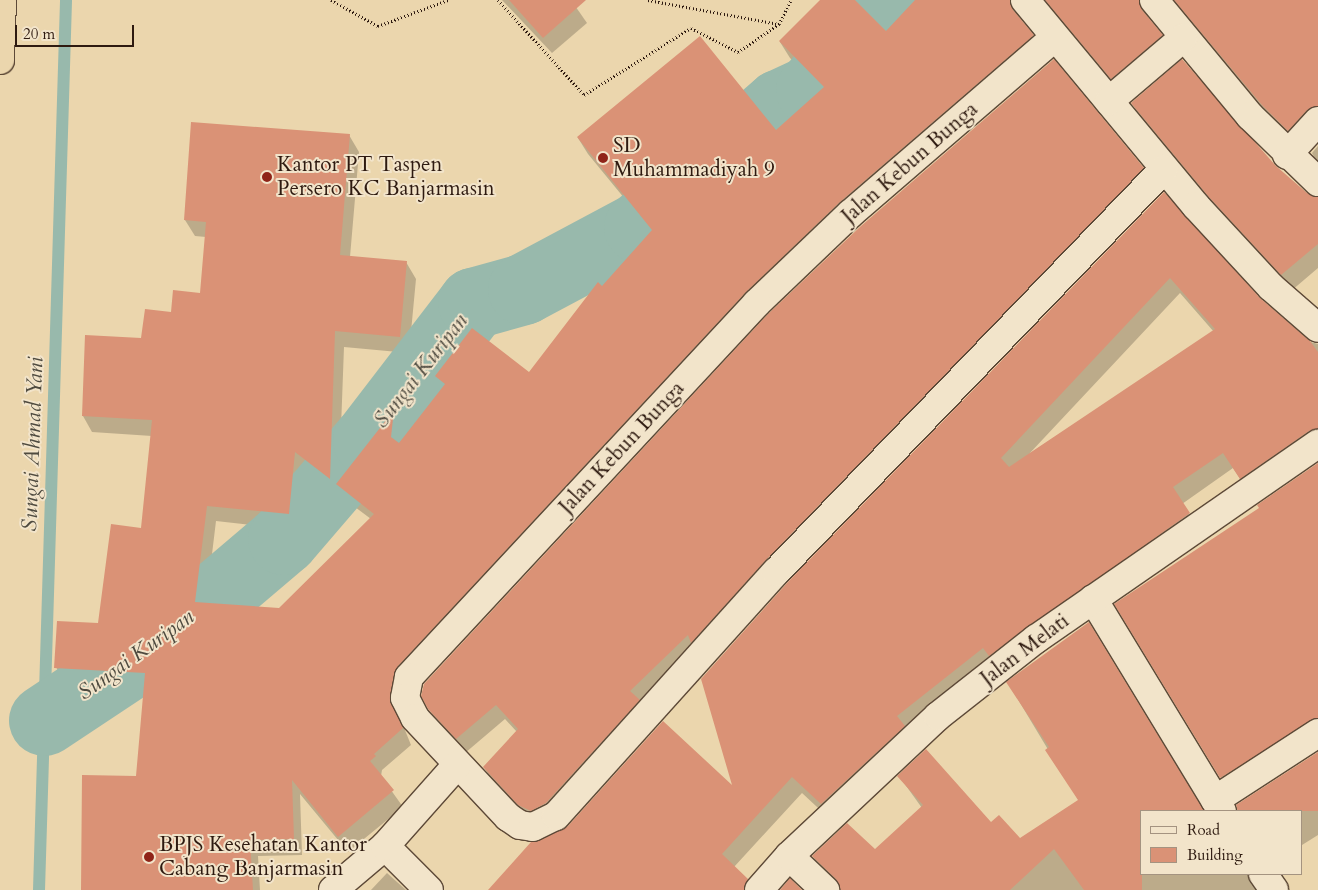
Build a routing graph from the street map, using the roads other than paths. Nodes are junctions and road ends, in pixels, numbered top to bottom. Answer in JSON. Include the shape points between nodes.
{"nodes":[{"id":1,"x":2,"y":0,"type":"edge"},
{"id":2,"x":1025,"y":0,"type":"edge"},
{"id":3,"x":1154,"y":0,"type":"edge"},
{"id":4,"x":1054,"y":38,"type":"junction"},
{"id":5,"x":1183,"y":38,"type":"junction"},
{"id":6,"x":0,"y":60,"type":"edge"},
{"id":7,"x":1108,"y":101,"type":"junction"},
{"id":8,"x":1318,"y":121,"type":"edge"},
{"id":9,"x":1287,"y":155,"type":"junction"},
{"id":10,"x":1164,"y":169,"type":"junction"},
{"id":11,"x":1318,"y":182,"type":"edge"},
{"id":12,"x":1318,"y":328,"type":"edge"},
{"id":13,"x":1318,"y":444,"type":"edge"},
{"id":14,"x":1093,"y":599,"type":"junction"},
{"id":15,"x":1318,"y":733,"type":"edge"},
{"id":16,"x":457,"y":765,"type":"junction"},
{"id":17,"x":1219,"y":806,"type":"edge"},
{"id":18,"x":385,"y":846,"type":"junction"},
{"id":19,"x":789,"y":856,"type":"junction"},
{"id":20,"x":1265,"y":875,"type":"edge"},
{"id":21,"x":333,"y":890,"type":"edge"},
{"id":22,"x":429,"y":890,"type":"edge"},
{"id":23,"x":759,"y":890,"type":"edge"},
{"id":24,"x":825,"y":890,"type":"edge"},
{"id":25,"x":1274,"y":890,"type":"edge"}],
"edges":[{"from":1,"to":6,"type":"highway"},
{"from":2,"to":4,"type":"street"},
{"from":3,"to":5,"type":"street"},
{"from":4,"to":7,"type":"street"},
{"from":4,"to":16,"type":"street","name":"Jalan Kebun Bunga","via":[[850,214],[757,303],[409,677],[405,698],[409,707]]},
{"from":5,"to":7,"type":"street"},
{"from":5,"to":9,"type":"street"},
{"from":7,"to":10,"type":"street"},
{"from":8,"to":9,"type":"street"},
{"from":9,"to":11,"type":"street"},
{"from":10,"to":12,"type":"street","via":[[1271,287]]},
{"from":10,"to":16,"type":"street","name":"Jalan Kebun Bunga","via":[[776,572],[556,816],[533,827],[520,825]]},
{"from":13,"to":14,"type":"street","name":"Jalan Melati"},
{"from":14,"to":17,"type":"street"},
{"from":14,"to":19,"type":"street","name":"Jalan Melati","via":[[938,716]]},
{"from":15,"to":17,"type":"street"},
{"from":16,"to":18,"type":"street"},
{"from":18,"to":21,"type":"street"},
{"from":18,"to":22,"type":"street"},
{"from":19,"to":23,"type":"street","name":"Jalan Melati"},
{"from":19,"to":24,"type":"street"},
{"from":20,"to":25,"type":"street"}]}
